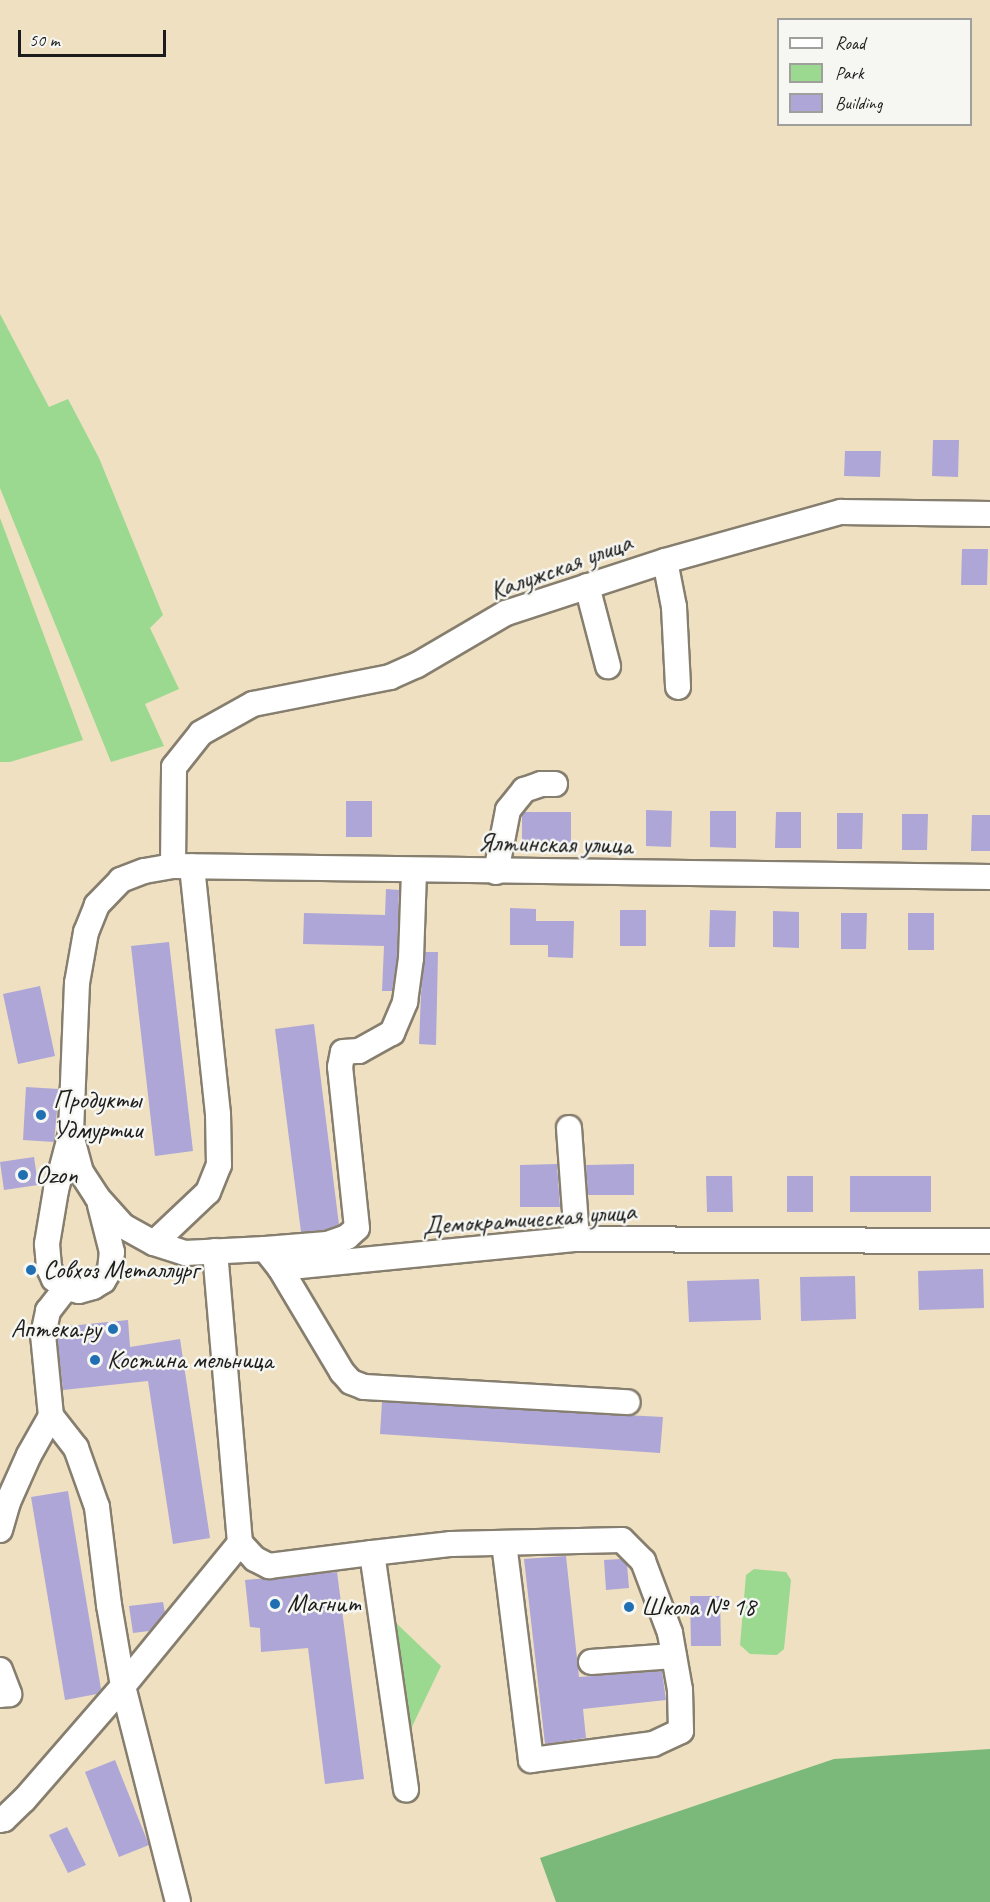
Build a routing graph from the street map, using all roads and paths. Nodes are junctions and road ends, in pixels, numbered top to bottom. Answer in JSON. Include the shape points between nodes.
{"nodes":[{"id":1,"x":990,"y":514,"type":"edge"},
{"id":2,"x":665,"y":561,"type":"junction"},
{"id":3,"x":587,"y":586,"type":"junction"},
{"id":4,"x":608,"y":666,"type":"dead end"},
{"id":5,"x":678,"y":687,"type":"dead end"},
{"id":6,"x":555,"y":784,"type":"dead end"},
{"id":7,"x":182,"y":866,"type":"junction"},
{"id":8,"x":414,"y":871,"type":"junction"},
{"id":9,"x":496,"y":872,"type":"junction"},
{"id":10,"x":990,"y":877,"type":"edge"},
{"id":11,"x":569,"y":1128,"type":"dead end"},
{"id":12,"x":71,"y":1134,"type":"junction"},
{"id":13,"x":97,"y":1197,"type":"junction"},
{"id":14,"x":577,"y":1239,"type":"junction"},
{"id":15,"x":990,"y":1241,"type":"edge"},
{"id":16,"x":154,"y":1243,"type":"junction"},
{"id":17,"x":215,"y":1251,"type":"junction"},
{"id":18,"x":273,"y":1258,"type":"junction"},
{"id":19,"x":66,"y":1288,"type":"junction"},
{"id":20,"x":628,"y":1402,"type":"dead end"},
{"id":21,"x":51,"y":1416,"type":"junction"},
{"id":22,"x":0,"y":1530,"type":"edge"},
{"id":23,"x":240,"y":1543,"type":"junction"},
{"id":24,"x":504,"y":1544,"type":"junction"},
{"id":25,"x":372,"y":1553,"type":"junction"},
{"id":26,"x":674,"y":1656,"type":"junction"},
{"id":27,"x":591,"y":1662,"type":"dead end"},
{"id":28,"x":0,"y":1670,"type":"edge"},
{"id":29,"x":123,"y":1686,"type":"junction"},
{"id":30,"x":0,"y":1695,"type":"edge"},
{"id":31,"x":406,"y":1790,"type":"dead end"},
{"id":32,"x":0,"y":1820,"type":"edge"},
{"id":33,"x":178,"y":1902,"type":"edge"}],
"edges":[{"from":1,"to":2,"type":"street","name":"Калужская улица","via":[[841,512]]},
{"from":2,"to":3,"type":"street","name":"Калужская улица"},
{"from":2,"to":5,"type":"street","via":[[674,607]]},
{"from":3,"to":4,"type":"street"},
{"from":3,"to":7,"type":"street","name":"Калужская улица","via":[[506,613],[417,665],[390,676],[253,704],[201,733],[174,767]]},
{"from":6,"to":9,"type":"street","via":[[524,790],[508,810]]},
{"from":7,"to":8,"type":"street","name":"Ялтинская улица"},
{"from":7,"to":12,"type":"street","name":"Ялтинская улица","via":[[144,871],[121,880],[97,905],[86,932],[77,983]]},
{"from":7,"to":16,"type":"street","name":"Калужская улица","via":[[218,1114],[219,1165],[208,1192]]},
{"from":8,"to":9,"type":"street","name":"Ялтинская улица"},
{"from":8,"to":18,"type":"street","via":[[405,1002],[392,1033],[359,1051],[344,1052],[340,1067],[357,1228],[347,1237]]},
{"from":9,"to":10,"type":"street","name":"Ялтинская улица"},
{"from":11,"to":14,"type":"street"},
{"from":12,"to":13,"type":"street","via":[[81,1172]]},
{"from":12,"to":19,"type":"street","via":[[47,1245],[49,1268],[54,1279]]},
{"from":13,"to":16,"type":"street","name":"Демократическая улица","via":[[123,1226]]},
{"from":13,"to":19,"type":"street","via":[[111,1241],[110,1270],[93,1287],[79,1291]]},
{"from":14,"to":15,"type":"street","name":"Демократическая улица"},
{"from":14,"to":18,"type":"street","name":"Демократическая улица"},
{"from":16,"to":17,"type":"street","name":"Демократическая улица","via":[[185,1253]]},
{"from":17,"to":18,"type":"street","name":"Демократическая улица"},
{"from":17,"to":23,"type":"street"},
{"from":18,"to":20,"type":"street","via":[[351,1382],[364,1387]]},
{"from":19,"to":21,"type":"street","via":[[48,1311],[43,1335]]},
{"from":21,"to":22,"type":"street","via":[[29,1455]]},
{"from":21,"to":29,"type":"street","via":[[76,1448],[97,1507]]},
{"from":23,"to":25,"type":"street","via":[[255,1559],[269,1566]]},
{"from":23,"to":29,"type":"street"},
{"from":24,"to":25,"type":"street","via":[[451,1544]]},
{"from":24,"to":26,"type":"street","via":[[622,1540],[644,1561],[670,1633]]},
{"from":24,"to":26,"type":"street","via":[[531,1760],[653,1744],[681,1731]]},
{"from":25,"to":31,"type":"street"},
{"from":26,"to":27,"type":"street"},
{"from":28,"to":30,"type":"street","via":[[9,1694]]},
{"from":29,"to":32,"type":"street","via":[[24,1800]]},
{"from":29,"to":33,"type":"street"}]}
